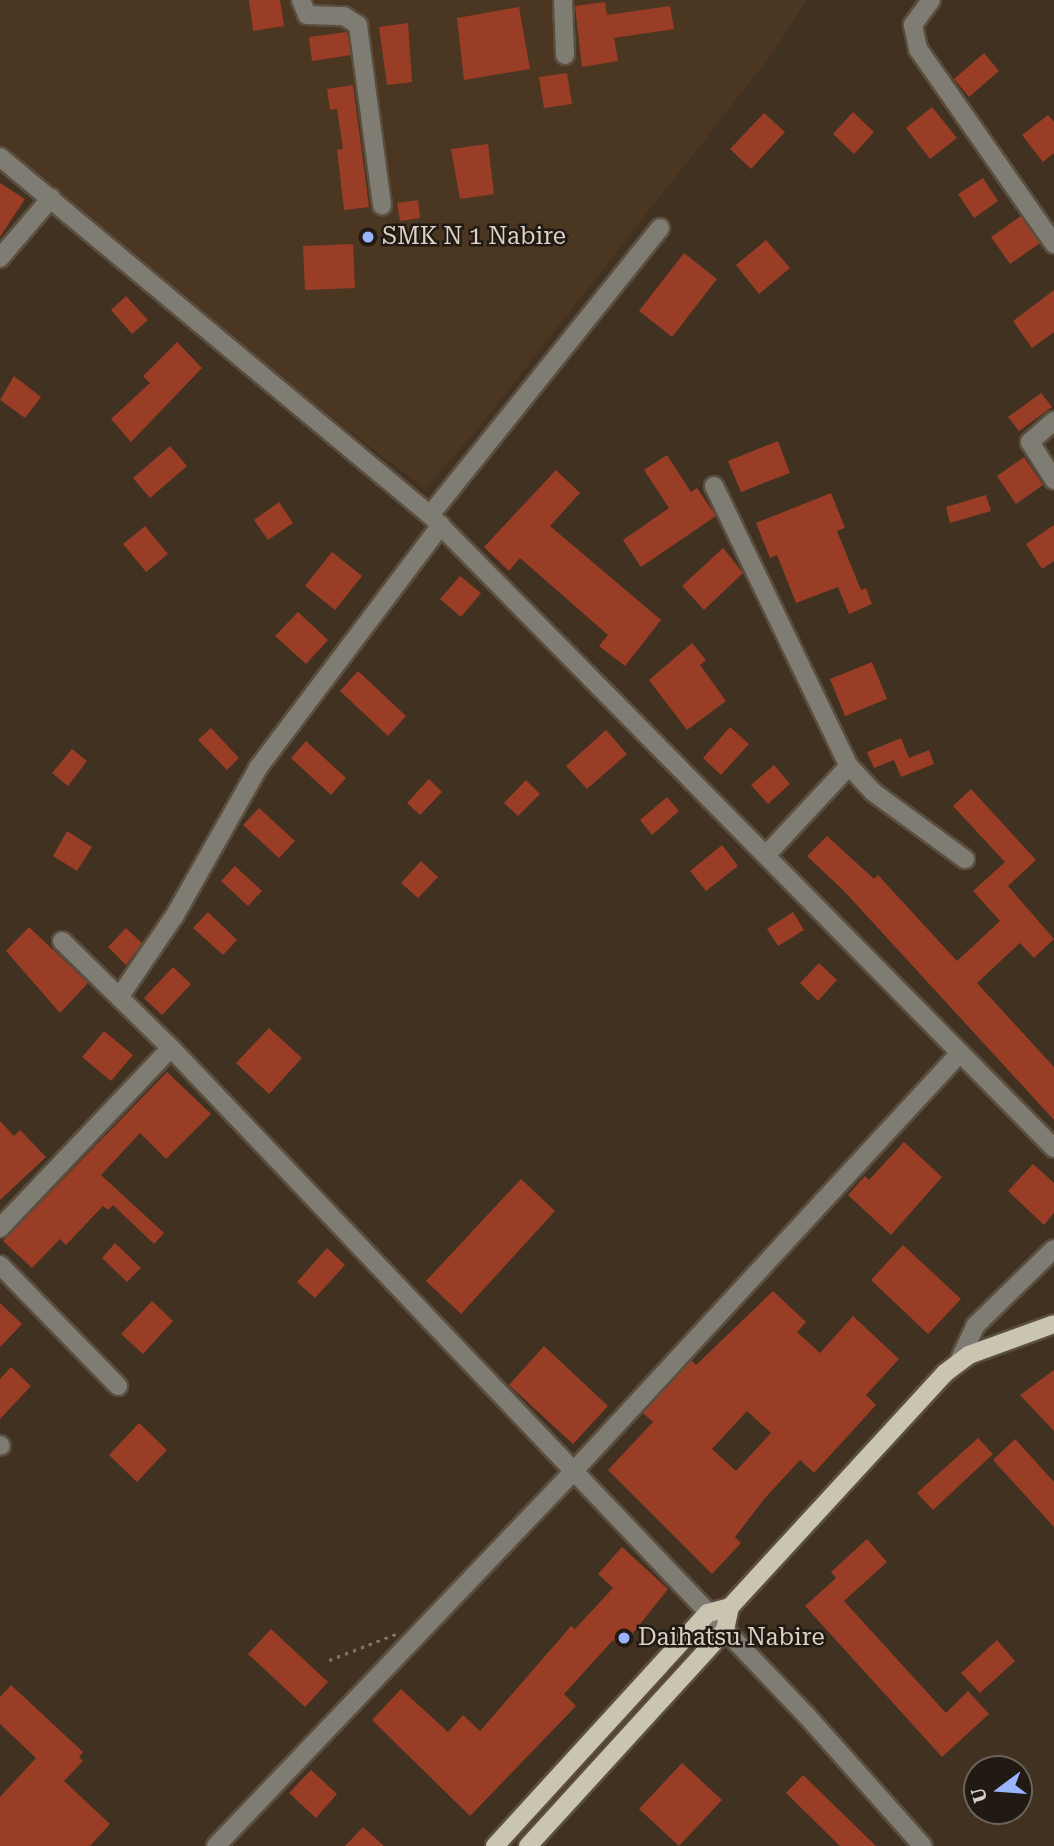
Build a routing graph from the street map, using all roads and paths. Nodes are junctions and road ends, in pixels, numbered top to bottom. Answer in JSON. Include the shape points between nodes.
{"nodes":[{"id":1,"x":301,"y":0,"type":"edge"},
{"id":2,"x":563,"y":0,"type":"edge"},
{"id":3,"x":932,"y":0,"type":"edge"},
{"id":4,"x":565,"y":55,"type":"dead end"},
{"id":5,"x":0,"y":157,"type":"edge"},
{"id":6,"x":51,"y":198,"type":"junction"},
{"id":7,"x":382,"y":205,"type":"dead end"},
{"id":8,"x":660,"y":228,"type":"dead end"},
{"id":9,"x":1054,"y":244,"type":"edge"},
{"id":10,"x":0,"y":258,"type":"edge"},
{"id":11,"x":1054,"y":421,"type":"edge"},
{"id":12,"x":1054,"y":480,"type":"edge"},
{"id":13,"x":714,"y":486,"type":"dead end"},
{"id":14,"x":436,"y":520,"type":"junction"},
{"id":15,"x":849,"y":766,"type":"junction"},
{"id":16,"x":767,"y":854,"type":"junction"},
{"id":17,"x":965,"y":859,"type":"dead end"},
{"id":18,"x":62,"y":941,"type":"dead end"},
{"id":19,"x":120,"y":996,"type":"junction"},
{"id":20,"x":171,"y":1048,"type":"junction"},
{"id":21,"x":960,"y":1053,"type":"junction"},
{"id":22,"x":1054,"y":1148,"type":"edge"},
{"id":23,"x":0,"y":1228,"type":"edge"},
{"id":24,"x":1054,"y":1249,"type":"edge"},
{"id":25,"x":0,"y":1265,"type":"edge"},
{"id":26,"x":1054,"y":1324,"type":"edge"},
{"id":27,"x":959,"y":1361,"type":"junction"},
{"id":28,"x":118,"y":1386,"type":"dead end"},
{"id":29,"x":572,"y":1473,"type":"junction"},
{"id":30,"x":730,"y":1607,"type":"junction"},
{"id":31,"x":708,"y":1614,"type":"junction"},
{"id":32,"x":725,"y":1630,"type":"junction"},
{"id":33,"x":413,"y":1635,"type":"junction"},
{"id":34,"x":330,"y":1660,"type":"dead end"},
{"id":35,"x":216,"y":1846,"type":"edge"},
{"id":36,"x":495,"y":1846,"type":"edge"},
{"id":37,"x":528,"y":1846,"type":"edge"},
{"id":38,"x":923,"y":1846,"type":"edge"}],
"edges":[{"from":1,"to":7,"type":"street","via":[[307,15],[344,16],[358,25]]},
{"from":2,"to":4,"type":"street"},
{"from":3,"to":9,"type":"street","via":[[913,25],[918,49]]},
{"from":5,"to":6,"type":"street"},
{"from":6,"to":10,"type":"street"},
{"from":6,"to":14,"type":"street"},
{"from":8,"to":14,"type":"street"},
{"from":11,"to":12,"type":"street","via":[[1030,442]]},
{"from":13,"to":15,"type":"street"},
{"from":14,"to":16,"type":"street"},
{"from":14,"to":19,"type":"street","via":[[258,768],[181,906]]},
{"from":15,"to":16,"type":"street"},
{"from":15,"to":17,"type":"street","via":[[873,792]]},
{"from":16,"to":21,"type":"street"},
{"from":18,"to":19,"type":"street"},
{"from":19,"to":20,"type":"street"},
{"from":20,"to":23,"type":"street"},
{"from":20,"to":29,"type":"street"},
{"from":21,"to":22,"type":"street"},
{"from":21,"to":29,"type":"street"},
{"from":24,"to":27,"type":"street","via":[[975,1325]]},
{"from":25,"to":28,"type":"street"},
{"from":26,"to":27,"type":"main road"},
{"from":27,"to":30,"type":"main road"},
{"from":29,"to":31,"type":"street"},
{"from":29,"to":33,"type":"street"},
{"from":30,"to":31,"type":"main road"},
{"from":30,"to":32,"type":"main road"},
{"from":31,"to":32,"type":"street"},
{"from":31,"to":36,"type":"main road"},
{"from":32,"to":37,"type":"main road"},
{"from":32,"to":38,"type":"street"},
{"from":33,"to":34,"type":"path","via":[[395,1633]]},
{"from":33,"to":35,"type":"street"}]}
